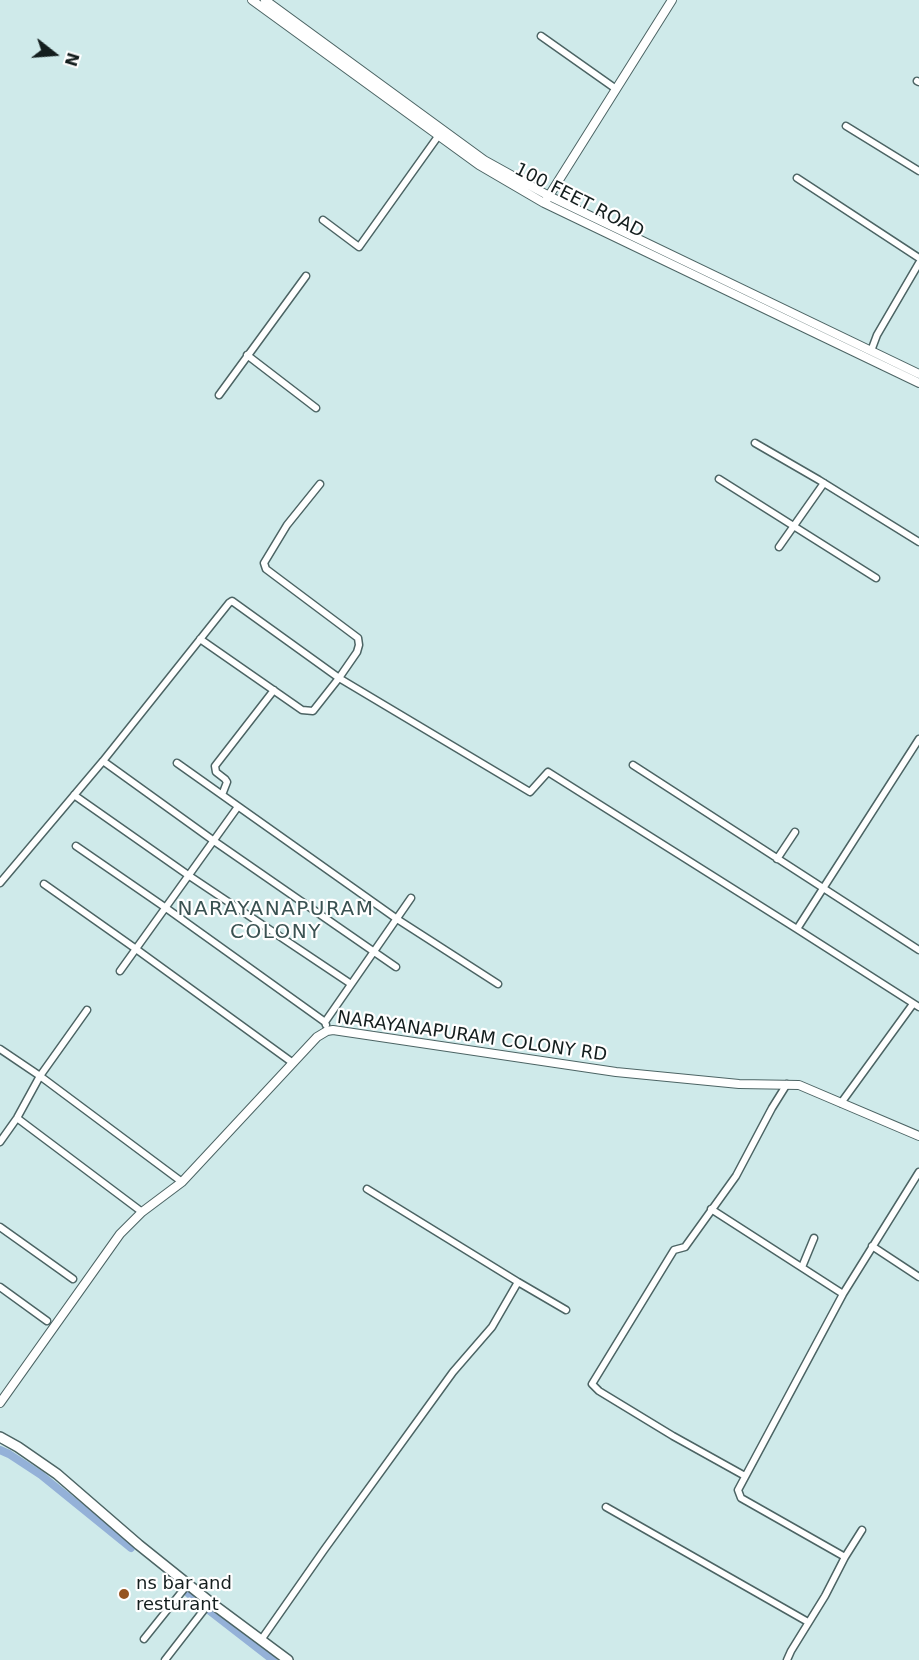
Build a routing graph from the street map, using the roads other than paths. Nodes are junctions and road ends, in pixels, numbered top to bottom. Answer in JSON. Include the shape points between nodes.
{"nodes":[{"id":1,"x":252,"y":0,"type":"edge"},
{"id":2,"x":265,"y":0,"type":"edge"},
{"id":3,"x":672,"y":0,"type":"edge"},
{"id":4,"x":541,"y":36,"type":"dead end"},
{"id":5,"x":616,"y":89,"type":"junction"},
{"id":6,"x":846,"y":126,"type":"dead end"},
{"id":7,"x":439,"y":135,"type":"junction"},
{"id":8,"x":919,"y":171,"type":"edge"},
{"id":9,"x":797,"y":178,"type":"dead end"},
{"id":10,"x":547,"y":199,"type":"junction"},
{"id":11,"x":323,"y":220,"type":"dead end"},
{"id":12,"x":919,"y":258,"type":"edge"},
{"id":13,"x":919,"y":263,"type":"edge"},
{"id":14,"x":306,"y":276,"type":"dead end"},
{"id":15,"x":871,"y":351,"type":"junction"},
{"id":16,"x":247,"y":355,"type":"junction"},
{"id":17,"x":919,"y":374,"type":"edge"},
{"id":18,"x":919,"y":384,"type":"edge"},
{"id":19,"x":219,"y":395,"type":"dead end"},
{"id":20,"x":316,"y":408,"type":"dead end"},
{"id":21,"x":755,"y":444,"type":"dead end"},
{"id":22,"x":719,"y":479,"type":"dead end"},
{"id":23,"x":824,"y":483,"type":"junction"},
{"id":24,"x":320,"y":484,"type":"dead end"},
{"id":25,"x":794,"y":526,"type":"junction"},
{"id":26,"x":919,"y":542,"type":"edge"},
{"id":27,"x":779,"y":547,"type":"dead end"},
{"id":28,"x":876,"y":578,"type":"dead end"},
{"id":29,"x":200,"y":639,"type":"junction"},
{"id":30,"x":339,"y":678,"type":"junction"},
{"id":31,"x":274,"y":690,"type":"junction"},
{"id":32,"x":919,"y":739,"type":"edge"},
{"id":33,"x":103,"y":760,"type":"junction"},
{"id":34,"x":177,"y":763,"type":"dead end"},
{"id":35,"x":633,"y":765,"type":"dead end"},
{"id":36,"x":74,"y":795,"type":"junction"},
{"id":37,"x":222,"y":795,"type":"junction"},
{"id":38,"x":237,"y":808,"type":"junction"},
{"id":39,"x":795,"y":832,"type":"dead end"},
{"id":40,"x":214,"y":841,"type":"junction"},
{"id":41,"x":76,"y":846,"type":"dead end"},
{"id":42,"x":777,"y":859,"type":"junction"},
{"id":43,"x":188,"y":875,"type":"junction"},
{"id":44,"x":0,"y":883,"type":"edge"},
{"id":45,"x":44,"y":885,"type":"dead end"},
{"id":46,"x":822,"y":888,"type":"junction"},
{"id":47,"x":411,"y":898,"type":"dead end"},
{"id":48,"x":166,"y":908,"type":"junction"},
{"id":49,"x":397,"y":919,"type":"junction"},
{"id":50,"x":797,"y":929,"type":"junction"},
{"id":51,"x":136,"y":949,"type":"junction"},
{"id":52,"x":919,"y":950,"type":"edge"},
{"id":53,"x":375,"y":952,"type":"junction"},
{"id":54,"x":396,"y":967,"type":"dead end"},
{"id":55,"x":120,"y":971,"type":"dead end"},
{"id":56,"x":351,"y":984,"type":"junction"},
{"id":57,"x":498,"y":984,"type":"dead end"},
{"id":58,"x":916,"y":1006,"type":"edge"},
{"id":59,"x":87,"y":1010,"type":"dead end"},
{"id":60,"x":325,"y":1022,"type":"junction"},
{"id":61,"x":327,"y":1031,"type":"junction"},
{"id":62,"x":0,"y":1049,"type":"edge"},
{"id":63,"x":293,"y":1063,"type":"junction"},
{"id":64,"x":39,"y":1076,"type":"junction"},
{"id":65,"x":786,"y":1084,"type":"junction"},
{"id":66,"x":841,"y":1103,"type":"junction"},
{"id":67,"x":17,"y":1118,"type":"junction"},
{"id":68,"x":919,"y":1136,"type":"edge"},
{"id":69,"x":0,"y":1142,"type":"edge"},
{"id":70,"x":919,"y":1172,"type":"edge"},
{"id":71,"x":182,"y":1182,"type":"junction"},
{"id":72,"x":366,"y":1189,"type":"dead end"},
{"id":73,"x":711,"y":1209,"type":"junction"},
{"id":74,"x":141,"y":1212,"type":"junction"},
{"id":75,"x":0,"y":1227,"type":"edge"},
{"id":76,"x":814,"y":1238,"type":"dead end"},
{"id":77,"x":872,"y":1246,"type":"junction"},
{"id":78,"x":801,"y":1267,"type":"junction"},
{"id":79,"x":919,"y":1277,"type":"edge"},
{"id":80,"x":73,"y":1280,"type":"dead end"},
{"id":81,"x":518,"y":1282,"type":"junction"},
{"id":82,"x":0,"y":1287,"type":"edge"},
{"id":83,"x":843,"y":1294,"type":"junction"},
{"id":84,"x":566,"y":1310,"type":"dead end"},
{"id":85,"x":47,"y":1321,"type":"dead end"},
{"id":86,"x":0,"y":1403,"type":"edge"},
{"id":87,"x":0,"y":1437,"type":"edge"},
{"id":88,"x":745,"y":1476,"type":"junction"},
{"id":89,"x":606,"y":1507,"type":"dead end"},
{"id":90,"x":862,"y":1530,"type":"dead end"},
{"id":91,"x":845,"y":1557,"type":"junction"},
{"id":92,"x":188,"y":1584,"type":"junction"},
{"id":93,"x":210,"y":1602,"type":"junction"},
{"id":94,"x":808,"y":1622,"type":"junction"},
{"id":95,"x":144,"y":1639,"type":"dead end"},
{"id":96,"x":261,"y":1640,"type":"junction"},
{"id":97,"x":165,"y":1660,"type":"edge"},
{"id":98,"x":288,"y":1660,"type":"edge"},
{"id":99,"x":787,"y":1660,"type":"edge"}],
"edges":[{"from":1,"to":7,"type":"street","name":"100 FEET ROAD"},
{"from":2,"to":10,"type":"street","name":"100 FEET ROAD","via":[[484,160]]},
{"from":3,"to":5,"type":"street"},
{"from":4,"to":5,"type":"street"},
{"from":5,"to":10,"type":"street"},
{"from":6,"to":8,"type":"street"},
{"from":7,"to":10,"type":"street","name":"100 FEET ROAD","via":[[479,165]]},
{"from":7,"to":11,"type":"street","via":[[359,247]]},
{"from":9,"to":12,"type":"street"},
{"from":10,"to":15,"type":"street","name":"100 FEET ROAD"},
{"from":10,"to":18,"type":"street","name":"100 FEET ROAD"},
{"from":13,"to":15,"type":"street"},
{"from":14,"to":16,"type":"street"},
{"from":15,"to":17,"type":"street","name":"100 FEET ROAD"},
{"from":16,"to":19,"type":"street"},
{"from":16,"to":20,"type":"street"},
{"from":21,"to":23,"type":"street"},
{"from":22,"to":25,"type":"street"},
{"from":23,"to":25,"type":"street"},
{"from":23,"to":26,"type":"street"},
{"from":24,"to":30,"type":"street","via":[[287,525],[264,563],[266,569],[358,638],[357,652]]},
{"from":25,"to":27,"type":"street"},
{"from":25,"to":28,"type":"street"},
{"from":29,"to":30,"type":"street","via":[[233,602]]},
{"from":29,"to":31,"type":"street"},
{"from":29,"to":33,"type":"street"},
{"from":30,"to":31,"type":"street","via":[[313,711],[302,710]]},
{"from":30,"to":50,"type":"street","via":[[530,792],[548,772]]},
{"from":31,"to":37,"type":"street","via":[[215,766],[227,782]]},
{"from":32,"to":46,"type":"street"},
{"from":33,"to":36,"type":"street"},
{"from":33,"to":40,"type":"street"},
{"from":34,"to":37,"type":"street"},
{"from":35,"to":42,"type":"street"},
{"from":36,"to":43,"type":"street"},
{"from":36,"to":44,"type":"street"},
{"from":37,"to":38,"type":"street"},
{"from":38,"to":40,"type":"street"},
{"from":38,"to":49,"type":"street"},
{"from":39,"to":42,"type":"street"},
{"from":40,"to":43,"type":"street"},
{"from":40,"to":53,"type":"street"},
{"from":41,"to":48,"type":"street"},
{"from":42,"to":46,"type":"street"},
{"from":43,"to":48,"type":"street"},
{"from":43,"to":56,"type":"street"},
{"from":45,"to":51,"type":"street"},
{"from":46,"to":50,"type":"street"},
{"from":46,"to":52,"type":"street"},
{"from":47,"to":49,"type":"street"},
{"from":48,"to":51,"type":"street"},
{"from":48,"to":60,"type":"street"},
{"from":49,"to":53,"type":"street"},
{"from":49,"to":57,"type":"street"},
{"from":50,"to":58,"type":"street"},
{"from":51,"to":55,"type":"street"},
{"from":51,"to":63,"type":"street"},
{"from":53,"to":54,"type":"street"},
{"from":53,"to":56,"type":"street"},
{"from":56,"to":60,"type":"street"},
{"from":58,"to":66,"type":"street"},
{"from":59,"to":64,"type":"street"},
{"from":60,"to":61,"type":"street"},
{"from":61,"to":63,"type":"street","name":"NARAYANAPURAM COLONY RD"},
{"from":61,"to":65,"type":"street","name":"NARAYANAPURAM COLONY RD","via":[[615,1072],[739,1084]]},
{"from":62,"to":64,"type":"street"},
{"from":63,"to":71,"type":"street","name":"NARAYANAPURAM COLONY RD"},
{"from":64,"to":67,"type":"street"},
{"from":64,"to":71,"type":"street"},
{"from":65,"to":66,"type":"street","name":"NARAYANAPURAM COLONY RD","via":[[799,1085]]},
{"from":65,"to":73,"type":"street","via":[[736,1176]]},
{"from":66,"to":68,"type":"street","name":"NARAYANAPURAM COLONY RD"},
{"from":67,"to":69,"type":"street"},
{"from":67,"to":74,"type":"street"},
{"from":70,"to":77,"type":"street"},
{"from":71,"to":74,"type":"street","name":"NARAYANAPURAM COLONY RD"},
{"from":72,"to":81,"type":"street"},
{"from":73,"to":78,"type":"street"},
{"from":73,"to":88,"type":"street","via":[[685,1247],[674,1250],[592,1385]]},
{"from":74,"to":86,"type":"street","name":"NARAYANAPURAM COLONY RD","via":[[120,1234]]},
{"from":75,"to":80,"type":"street"},
{"from":76,"to":78,"type":"street"},
{"from":77,"to":79,"type":"street"},
{"from":77,"to":83,"type":"street"},
{"from":78,"to":83,"type":"street"},
{"from":81,"to":84,"type":"street"},
{"from":81,"to":96,"type":"street","via":[[492,1327],[453,1372]]},
{"from":82,"to":85,"type":"street"},
{"from":83,"to":88,"type":"street"},
{"from":87,"to":92,"type":"main road","via":[[57,1474]]},
{"from":88,"to":91,"type":"street","via":[[738,1490],[741,1498]]},
{"from":89,"to":94,"type":"street"},
{"from":90,"to":91,"type":"street"},
{"from":91,"to":94,"type":"street"},
{"from":92,"to":93,"type":"main road"},
{"from":92,"to":95,"type":"street"},
{"from":93,"to":96,"type":"main road"},
{"from":93,"to":97,"type":"street"},
{"from":94,"to":99,"type":"street"},
{"from":96,"to":98,"type":"main road"}]}
